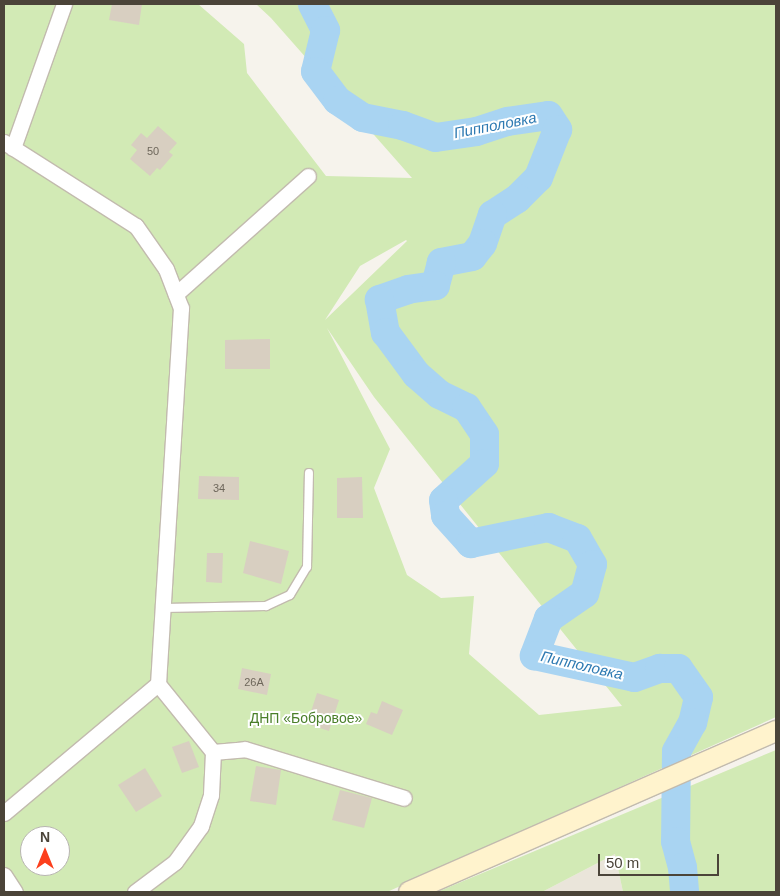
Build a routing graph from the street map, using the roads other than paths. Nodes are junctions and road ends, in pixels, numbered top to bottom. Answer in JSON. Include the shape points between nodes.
{"nodes":[{"id":1,"x":64,"y":4,"type":"edge"},
{"id":2,"x":8,"y":145,"type":"edge"},
{"id":3,"x":308,"y":176,"type":"dead end"},
{"id":4,"x":176,"y":294,"type":"junction"},
{"id":5,"x":309,"y":473,"type":"dead end"},
{"id":6,"x":164,"y":608,"type":"junction"},
{"id":7,"x":158,"y":684,"type":"junction"},
{"id":8,"x":776,"y":731,"type":"edge"},
{"id":9,"x":214,"y":752,"type":"junction"},
{"id":10,"x":404,"y":798,"type":"dead end"},
{"id":11,"x":4,"y":813,"type":"edge"},
{"id":12,"x":4,"y":875,"type":"edge"},
{"id":13,"x":15,"y":892,"type":"edge"},
{"id":14,"x":135,"y":892,"type":"edge"},
{"id":15,"x":409,"y":892,"type":"edge"}],
"edges":[{"from":1,"to":2,"type":"street"},
{"from":2,"to":4,"type":"street","via":[[136,226],[166,269]]},
{"from":3,"to":4,"type":"street"},
{"from":4,"to":6,"type":"street","via":[[181,308]]},
{"from":5,"to":6,"type":"lane","via":[[307,567],[290,595],[266,606]]},
{"from":6,"to":7,"type":"street"},
{"from":7,"to":9,"type":"street"},
{"from":7,"to":11,"type":"street"},
{"from":8,"to":15,"type":"main road"},
{"from":9,"to":10,"type":"street","via":[[244,749]]},
{"from":9,"to":14,"type":"street","via":[[211,795],[201,826],[175,862]]},
{"from":12,"to":13,"type":"street"}]}
